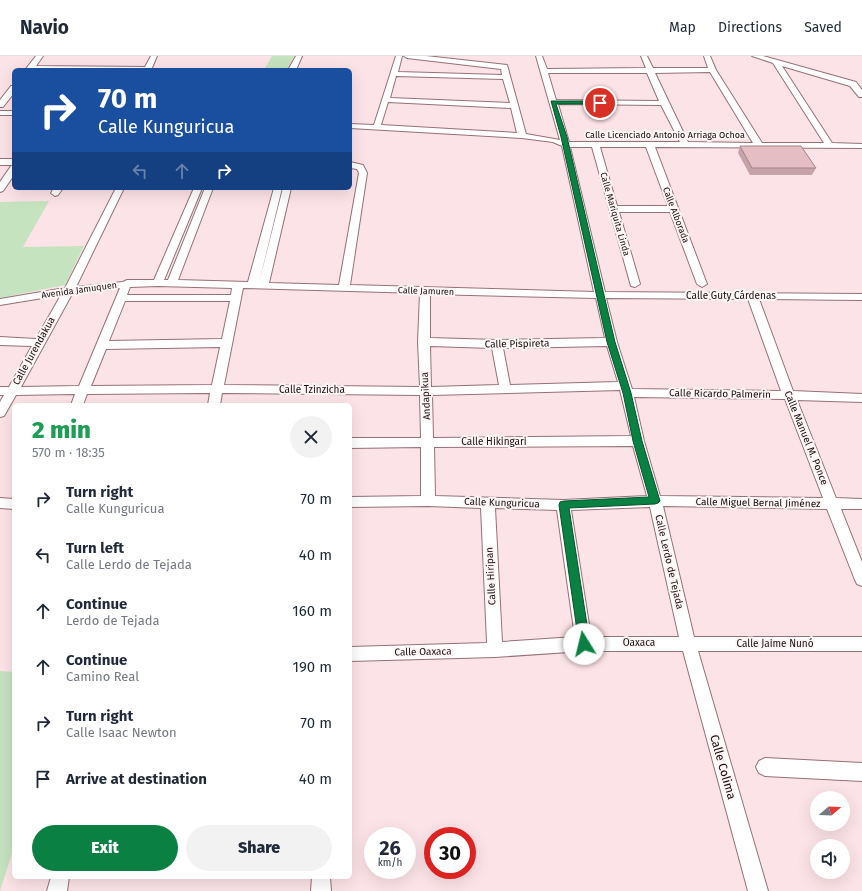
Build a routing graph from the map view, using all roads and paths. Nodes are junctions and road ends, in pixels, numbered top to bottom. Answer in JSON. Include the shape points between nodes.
{"nodes":[{"id":1,"x":40,"y":56,"type":"edge"},
{"id":2,"x":154,"y":56,"type":"edge"},
{"id":3,"x":299,"y":56,"type":"edge"},
{"id":4,"x":399,"y":56,"type":"edge"},
{"id":5,"x":407,"y":56,"type":"edge"},
{"id":6,"x":537,"y":56,"type":"edge"},
{"id":7,"x":644,"y":56,"type":"edge"},
{"id":8,"x":707,"y":56,"type":"edge"},
{"id":9,"x":755,"y":56,"type":"edge"},
{"id":10,"x":776,"y":62,"type":"junction"},
{"id":11,"x":31,"y":68,"type":"edge"},
{"id":12,"x":148,"y":68,"type":"edge"},
{"id":13,"x":293,"y":68,"type":"edge"},
{"id":14,"x":712,"y":70,"type":"junction"},
{"id":15,"x":651,"y":71,"type":"junction"},
{"id":16,"x":544,"y":72,"type":"junction"},
{"id":17,"x":394,"y":74,"type":"junction"},
{"id":18,"x":507,"y":77,"type":"junction"},
{"id":19,"x":12,"y":90,"type":"edge"},
{"id":20,"x":862,"y":95,"type":"edge"},
{"id":21,"x":385,"y":100,"type":"junction"},
{"id":22,"x":552,"y":102,"type":"junction"},
{"id":23,"x":664,"y":103,"type":"junction"},
{"id":24,"x":0,"y":105,"type":"edge"},
{"id":25,"x":514,"y":106,"type":"junction"},
{"id":26,"x":0,"y":113,"type":"edge"},
{"id":27,"x":12,"y":113,"type":"edge"},
{"id":28,"x":352,"y":126,"type":"edge"},
{"id":29,"x":377,"y":127,"type":"junction"},
{"id":30,"x":522,"y":136,"type":"junction"},
{"id":31,"x":565,"y":144,"type":"junction"},
{"id":32,"x":595,"y":144,"type":"junction"},
{"id":33,"x":685,"y":145,"type":"junction"},
{"id":34,"x":650,"y":146,"type":"junction"},
{"id":35,"x":759,"y":146,"type":"junction"},
{"id":36,"x":830,"y":146,"type":"junction"},
{"id":37,"x":862,"y":146,"type":"edge"},
{"id":38,"x":0,"y":162,"type":"edge"},
{"id":39,"x":12,"y":162,"type":"edge"},
{"id":40,"x":355,"y":166,"type":"edge"},
{"id":41,"x":12,"y":171,"type":"edge"},
{"id":42,"x":0,"y":189,"type":"edge"},
{"id":43,"x":119,"y":190,"type":"edge"},
{"id":44,"x":197,"y":190,"type":"edge"},
{"id":45,"x":208,"y":190,"type":"edge"},
{"id":46,"x":278,"y":190,"type":"edge"},
{"id":47,"x":286,"y":190,"type":"edge"},
{"id":48,"x":614,"y":209,"type":"junction"},
{"id":49,"x":674,"y":209,"type":"junction"},
{"id":50,"x":274,"y":219,"type":"junction"},
{"id":51,"x":185,"y":220,"type":"junction"},
{"id":52,"x":196,"y":220,"type":"junction"},
{"id":53,"x":158,"y":283,"type":"junction"},
{"id":54,"x":172,"y":283,"type":"junction"},
{"id":55,"x":127,"y":284,"type":"junction"},
{"id":56,"x":635,"y":284,"type":"dead end"},
{"id":57,"x":702,"y":284,"type":"dead end"},
{"id":58,"x":238,"y":286,"type":"junction"},
{"id":59,"x":252,"y":286,"type":"junction"},
{"id":60,"x":264,"y":286,"type":"junction"},
{"id":61,"x":344,"y":288,"type":"junction"},
{"id":62,"x":69,"y":290,"type":"junction"},
{"id":63,"x":425,"y":290,"type":"junction"},
{"id":64,"x":600,"y":295,"type":"junction"},
{"id":65,"x":752,"y":296,"type":"junction"},
{"id":66,"x":862,"y":297,"type":"edge"},
{"id":67,"x":121,"y":298,"type":"junction"},
{"id":68,"x":235,"y":298,"type":"junction"},
{"id":69,"x":0,"y":302,"type":"edge"},
{"id":70,"x":0,"y":341,"type":"edge"},
{"id":71,"x":424,"y":342,"type":"junction"},
{"id":72,"x":611,"y":342,"type":"junction"},
{"id":73,"x":39,"y":343,"type":"junction"},
{"id":74,"x":226,"y":343,"type":"junction"},
{"id":75,"x":102,"y":344,"type":"junction"},
{"id":76,"x":497,"y":344,"type":"junction"},
{"id":77,"x":505,"y":388,"type":"junction"},
{"id":78,"x":217,"y":389,"type":"junction"},
{"id":79,"x":625,"y":389,"type":"junction"},
{"id":80,"x":13,"y":390,"type":"junction"},
{"id":81,"x":83,"y":390,"type":"junction"},
{"id":82,"x":425,"y":390,"type":"junction"},
{"id":83,"x":0,"y":391,"type":"edge"},
{"id":84,"x":789,"y":395,"type":"junction"},
{"id":85,"x":862,"y":398,"type":"edge"},
{"id":86,"x":78,"y":403,"type":"edge"},
{"id":87,"x":214,"y":403,"type":"edge"},
{"id":88,"x":0,"y":413,"type":"edge"},
{"id":89,"x":638,"y":441,"type":"junction"},
{"id":90,"x":428,"y":442,"type":"junction"},
{"id":91,"x":352,"y":443,"type":"edge"},
{"id":92,"x":428,"y":501,"type":"junction"},
{"id":93,"x":655,"y":501,"type":"junction"},
{"id":94,"x":352,"y":502,"type":"edge"},
{"id":95,"x":0,"y":503,"type":"edge"},
{"id":96,"x":488,"y":503,"type":"junction"},
{"id":97,"x":12,"y":504,"type":"edge"},
{"id":98,"x":832,"y":504,"type":"junction"},
{"id":99,"x":862,"y":504,"type":"edge"},
{"id":100,"x":564,"y":505,"type":"junction"},
{"id":101,"x":862,"y":580,"type":"edge"},
{"id":102,"x":688,"y":643,"type":"junction"},
{"id":103,"x":584,"y":644,"type":"junction"},
{"id":104,"x":862,"y":644,"type":"edge"},
{"id":105,"x":495,"y":650,"type":"junction"},
{"id":106,"x":352,"y":654,"type":"edge"},
{"id":107,"x":765,"y":767,"type":"dead end"},
{"id":108,"x":862,"y":772,"type":"edge"},
{"id":109,"x":60,"y":879,"type":"edge"},
{"id":110,"x":321,"y":879,"type":"edge"},
{"id":111,"x":57,"y":891,"type":"edge"},
{"id":112,"x":321,"y":891,"type":"edge"},
{"id":113,"x":758,"y":891,"type":"edge"}],
"edges":[{"from":1,"to":11,"type":"street"},
{"from":2,"to":12,"type":"street"},
{"from":3,"to":13,"type":"street"},
{"from":4,"to":17,"type":"street"},
{"from":5,"to":18,"type":"street","via":[[504,67]]},
{"from":6,"to":16,"type":"street","name":"Calle Lerdo de Tejada"},
{"from":7,"to":15,"type":"street"},
{"from":8,"to":14,"type":"street"},
{"from":9,"to":10,"type":"street"},
{"from":10,"to":20,"type":"street","via":[[853,84]]},
{"from":10,"to":36,"type":"street"},
{"from":14,"to":15,"type":"street"},
{"from":14,"to":35,"type":"street"},
{"from":15,"to":16,"type":"street"},
{"from":15,"to":23,"type":"street"},
{"from":16,"to":22,"type":"street","name":"Calle Lerdo de Tejada"},
{"from":17,"to":18,"type":"street"},
{"from":17,"to":21,"type":"street"},
{"from":18,"to":25,"type":"street"},
{"from":19,"to":24,"type":"street"},
{"from":21,"to":25,"type":"street"},
{"from":21,"to":29,"type":"street"},
{"from":22,"to":23,"type":"street"},
{"from":22,"to":31,"type":"street","name":"Calle Lerdo de Tejada"},
{"from":23,"to":33,"type":"street"},
{"from":25,"to":30,"type":"street"},
{"from":26,"to":27,"type":"street"},
{"from":28,"to":29,"type":"street","name":"Calle Licenciado Antonio Arriaga Ochoa"},
{"from":29,"to":30,"type":"street","name":"Calle Licenciado Antonio Arriaga Ochoa"},
{"from":30,"to":31,"type":"street","name":"Calle Licenciado Antonio Arriaga Ochoa"},
{"from":31,"to":32,"type":"street","name":"Calle Licenciado Antonio Arriaga Ochoa"},
{"from":31,"to":64,"type":"street","name":"Calle Lerdo de Tejada"},
{"from":32,"to":34,"type":"street","name":"Calle Licenciado Antonio Arriaga Ochoa"},
{"from":32,"to":48,"type":"street","name":"Calle Mariquita Linda"},
{"from":33,"to":34,"type":"street","name":"Calle Licenciado Antonio Arriaga Ochoa"},
{"from":33,"to":35,"type":"street","name":"Calle Licenciado Antonio Arriaga Ochoa"},
{"from":34,"to":49,"type":"street","name":"Calle Alborada"},
{"from":35,"to":36,"type":"street","name":"Calle Licenciado Antonio Arriaga Ochoa"},
{"from":36,"to":37,"type":"street","name":"Calle Licenciado Antonio Arriaga Ochoa"},
{"from":38,"to":39,"type":"street"},
{"from":40,"to":61,"type":"street","via":[[363,173]]},
{"from":41,"to":42,"type":"street"},
{"from":43,"to":62,"type":"street","name":"Calle Jurendakua"},
{"from":44,"to":51,"type":"street"},
{"from":45,"to":52,"type":"street"},
{"from":46,"to":50,"type":"street"},
{"from":47,"to":50,"type":"street"},
{"from":48,"to":49,"type":"street"},
{"from":48,"to":56,"type":"street","name":"Calle Mariquita Linda"},
{"from":49,"to":57,"type":"street","name":"Calle Alborada"},
{"from":50,"to":59,"type":"street"},
{"from":50,"to":60,"type":"street"},
{"from":51,"to":52,"type":"street"},
{"from":51,"to":53,"type":"street"},
{"from":52,"to":54,"type":"street"},
{"from":53,"to":54,"type":"street","name":"Avenida Jamuquen"},
{"from":53,"to":55,"type":"street","name":"Avenida Jamuquen"},
{"from":54,"to":58,"type":"street","name":"Avenida Jamuquen"},
{"from":55,"to":62,"type":"street","name":"Avenida Jamuquen"},
{"from":55,"to":67,"type":"street"},
{"from":58,"to":59,"type":"street","name":"Calle Jamuren"},
{"from":58,"to":68,"type":"street"},
{"from":59,"to":60,"type":"street","name":"Calle Jamuren"},
{"from":60,"to":61,"type":"street","name":"Calle Jamuren"},
{"from":61,"to":63,"type":"street","name":"Calle Jamuren"},
{"from":62,"to":69,"type":"street","name":"Avenida Jamuquen"},
{"from":62,"to":73,"type":"street","name":"Calle Jurendakua"},
{"from":63,"to":64,"type":"street","name":"Calle Jamuren"},
{"from":63,"to":71,"type":"street","name":"Andapikua"},
{"from":64,"to":65,"type":"street","name":"Calle Guty Cárdenas"},
{"from":64,"to":72,"type":"street","name":"Calle Lerdo de Tejada"},
{"from":65,"to":66,"type":"street","name":"Calle Guty Cárdenas"},
{"from":65,"to":84,"type":"street","name":"Calle Manuel M. Ponce"},
{"from":67,"to":68,"type":"street"},
{"from":67,"to":75,"type":"street"},
{"from":68,"to":74,"type":"street"},
{"from":70,"to":73,"type":"street"},
{"from":71,"to":76,"type":"street","name":"Calle Pispireta"},
{"from":71,"to":82,"type":"street","name":"Andapikua"},
{"from":72,"to":76,"type":"street","name":"Calle Pispireta"},
{"from":72,"to":79,"type":"street","name":"Calle Lerdo de Tejada"},
{"from":73,"to":80,"type":"street","name":"Calle Jurendakua"},
{"from":74,"to":75,"type":"street"},
{"from":74,"to":78,"type":"street"},
{"from":75,"to":81,"type":"street"},
{"from":76,"to":77,"type":"street"},
{"from":77,"to":79,"type":"street","name":"Calle Tzinzicha"},
{"from":77,"to":82,"type":"street","name":"Calle Tzinzicha"},
{"from":78,"to":81,"type":"street","name":"Calle Tzinzicha"},
{"from":78,"to":82,"type":"street","name":"Calle Tzinzicha"},
{"from":78,"to":87,"type":"street"},
{"from":79,"to":84,"type":"street","name":"Calle Ricardo Palmerin"},
{"from":79,"to":89,"type":"street","name":"Calle Lerdo de Tejada"},
{"from":80,"to":81,"type":"street","name":"Calle Tzinzicha"},
{"from":80,"to":83,"type":"street","name":"Calle Tzinzicha"},
{"from":80,"to":88,"type":"street","name":"Calle Jurendakua"},
{"from":81,"to":86,"type":"street"},
{"from":82,"to":90,"type":"street","name":"Andapikua"},
{"from":84,"to":85,"type":"street","name":"Calle Ricardo Palmerin"},
{"from":84,"to":98,"type":"street","name":"Calle Manuel M. Ponce"},
{"from":89,"to":90,"type":"street","name":"Calle Hikingari"},
{"from":89,"to":93,"type":"street","name":"Calle Lerdo de Tejada"},
{"from":90,"to":91,"type":"street","name":"Calle Hikingari"},
{"from":90,"to":92,"type":"street","name":"Andapikua"},
{"from":92,"to":94,"type":"street","name":"Calle Kunguricua"},
{"from":92,"to":96,"type":"street","name":"Calle Kunguricua"},
{"from":93,"to":98,"type":"street","name":"Calle Miguel Bernal Jiménez"},
{"from":93,"to":100,"type":"street","name":"Calle Kunguricua"},
{"from":93,"to":102,"type":"street","name":"Calle Lerdo de Tejada"},
{"from":95,"to":97,"type":"street"},
{"from":96,"to":100,"type":"street","name":"Calle Kunguricua"},
{"from":96,"to":105,"type":"street","name":"Calle Hiripan"},
{"from":98,"to":99,"type":"street","name":"Calle Miguel Bernal Jiménez"},
{"from":98,"to":101,"type":"street","name":"Calle Manuel M. Ponce"},
{"from":100,"to":103,"type":"street"},
{"from":102,"to":103,"type":"street","name":"Oaxaca"},
{"from":102,"to":104,"type":"street","name":"Calle Jaime Nunó"},
{"from":102,"to":113,"type":"street","name":"Calle Colima"},
{"from":103,"to":105,"type":"street","name":"Oaxaca"},
{"from":105,"to":106,"type":"street","name":"Calle Oaxaca"},
{"from":107,"to":108,"type":"street"},
{"from":109,"to":111,"type":"street"},
{"from":110,"to":112,"type":"street"}]}
